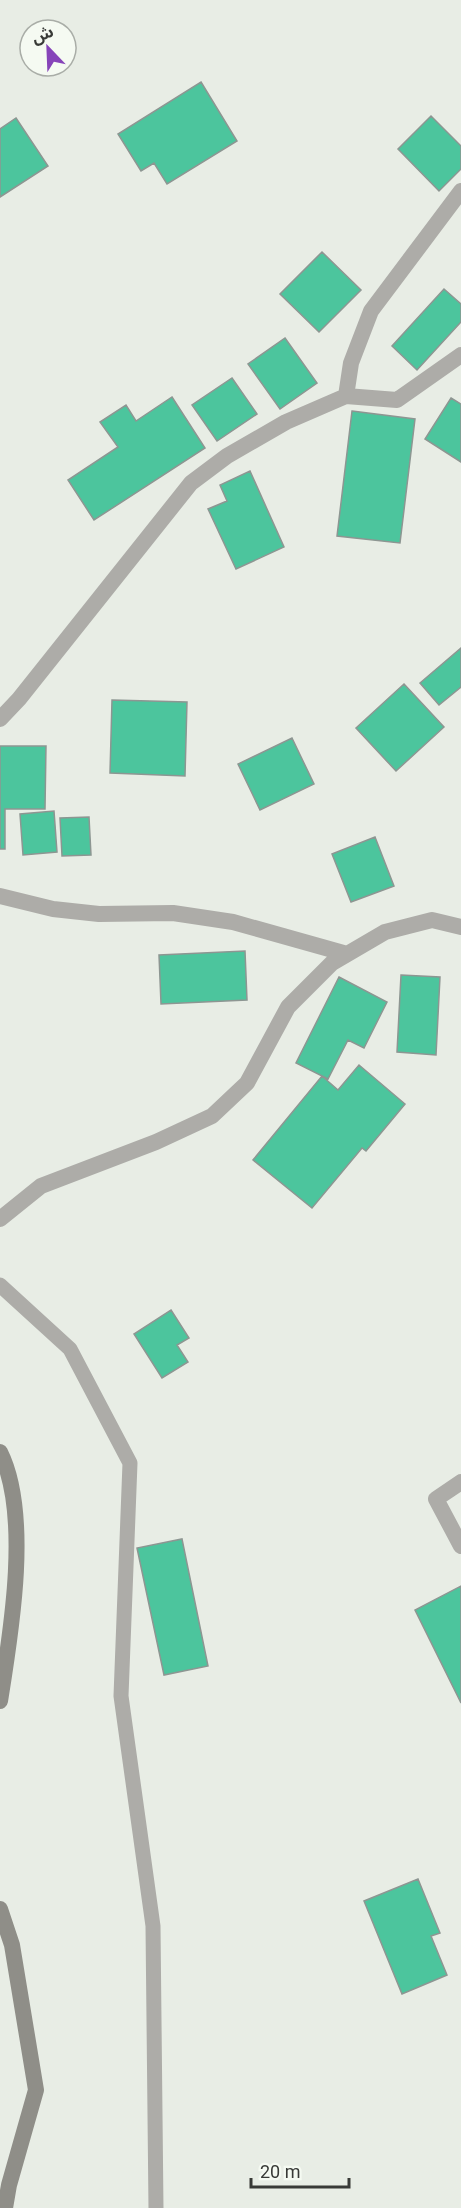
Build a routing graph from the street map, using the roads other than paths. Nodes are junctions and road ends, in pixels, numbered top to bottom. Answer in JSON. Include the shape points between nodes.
{"nodes":[{"id":1,"x":461,"y":190,"type":"edge"},
{"id":2,"x":461,"y":355,"type":"edge"},
{"id":3,"x":346,"y":396,"type":"junction"},
{"id":4,"x":0,"y":719,"type":"edge"},
{"id":5,"x":0,"y":896,"type":"edge"},
{"id":6,"x":461,"y":927,"type":"edge"},
{"id":7,"x":346,"y":954,"type":"junction"},
{"id":8,"x":0,"y":1219,"type":"edge"},
{"id":9,"x":0,"y":1285,"type":"edge"},
{"id":10,"x":0,"y":1452,"type":"edge"},
{"id":11,"x":461,"y":1482,"type":"edge"},
{"id":12,"x":461,"y":1546,"type":"edge"},
{"id":13,"x":0,"y":1701,"type":"edge"},
{"id":14,"x":0,"y":1909,"type":"edge"},
{"id":15,"x":5,"y":2208,"type":"edge"},
{"id":16,"x":156,"y":2208,"type":"edge"}],
"edges":[{"from":1,"to":3,"type":"street","via":[[371,311],[351,363]]},
{"from":2,"to":3,"type":"street","via":[[397,400]]},
{"from":3,"to":4,"type":"street","via":[[286,422],[227,456],[191,483]]},
{"from":5,"to":7,"type":"street","via":[[53,909],[99,914],[173,913],[233,922]]},
{"from":6,"to":7,"type":"street","via":[[432,920],[385,932]]},
{"from":7,"to":8,"type":"street","via":[[288,1007],[247,1083],[212,1116],[41,1186]]},
{"from":9,"to":16,"type":"lane","via":[[70,1348],[130,1462],[121,1696],[153,1926]]},
{"from":10,"to":13,"type":"main road","via":[[13,1484],[18,1539]]},
{"from":11,"to":12,"type":"street","via":[[436,1499]]},
{"from":14,"to":15,"type":"main road","via":[[12,1945],[36,2090]]}]}
